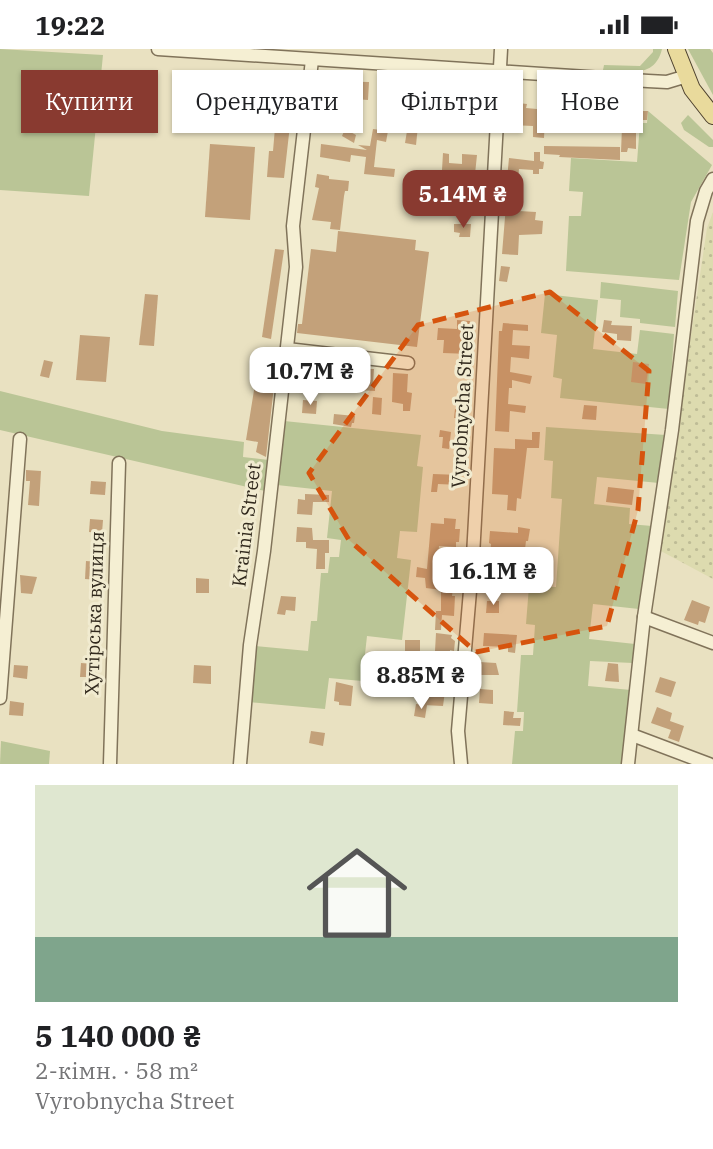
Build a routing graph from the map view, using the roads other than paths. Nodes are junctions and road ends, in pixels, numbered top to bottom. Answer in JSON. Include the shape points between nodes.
{"nodes":[{"id":1,"x":158,"y":49,"type":"edge"},
{"id":2,"x":500,"y":49,"type":"edge"},
{"id":3,"x":676,"y":49,"type":"edge"},
{"id":4,"x":312,"y":59,"type":"junction"},
{"id":5,"x":471,"y":70,"type":"edge"},
{"id":6,"x":500,"y":70,"type":"edge"},
{"id":7,"x":523,"y":73,"type":"edge"},
{"id":8,"x":687,"y":76,"type":"junction"},
{"id":9,"x":713,"y":115,"type":"edge"},
{"id":10,"x":497,"y":133,"type":"edge"},
{"id":11,"x":713,"y":180,"type":"edge"},
{"id":12,"x":287,"y":349,"type":"junction"},
{"id":13,"x":408,"y":363,"type":"dead end"},
{"id":14,"x":20,"y":439,"type":"dead end"},
{"id":15,"x":119,"y":463,"type":"dead end"},
{"id":16,"x":644,"y":617,"type":"junction"},
{"id":17,"x":713,"y":643,"type":"edge"},
{"id":18,"x":0,"y":698,"type":"edge"},
{"id":19,"x":632,"y":735,"type":"junction"},
{"id":20,"x":110,"y":764,"type":"edge"},
{"id":21,"x":240,"y":764,"type":"edge"},
{"id":22,"x":461,"y":764,"type":"edge"},
{"id":23,"x":628,"y":764,"type":"edge"},
{"id":24,"x":709,"y":764,"type":"edge"}],
"edges":[{"from":1,"to":4,"type":"street"},
{"from":2,"to":6,"type":"street","name":"Vyrobnycha Street"},
{"from":3,"to":8,"type":"main road"},
{"from":4,"to":5,"type":"street"},
{"from":4,"to":12,"type":"street","name":"Krainia Street","via":[[293,226],[296,267]]},
{"from":7,"to":8,"type":"street","via":[[667,82]]},
{"from":8,"to":9,"type":"main road"},
{"from":10,"to":22,"type":"street","name":"Vyrobnycha Street","via":[[473,556],[458,731]]},
{"from":11,"to":16,"type":"street","via":[[697,221],[673,430]]},
{"from":12,"to":13,"type":"street"},
{"from":12,"to":21,"type":"street","name":"Krainia Street"},
{"from":14,"to":18,"type":"street"},
{"from":15,"to":20,"type":"street","name":"Хутірська вулиця"},
{"from":16,"to":17,"type":"street"},
{"from":16,"to":19,"type":"street"},
{"from":19,"to":23,"type":"street"},
{"from":19,"to":24,"type":"street"}]}
